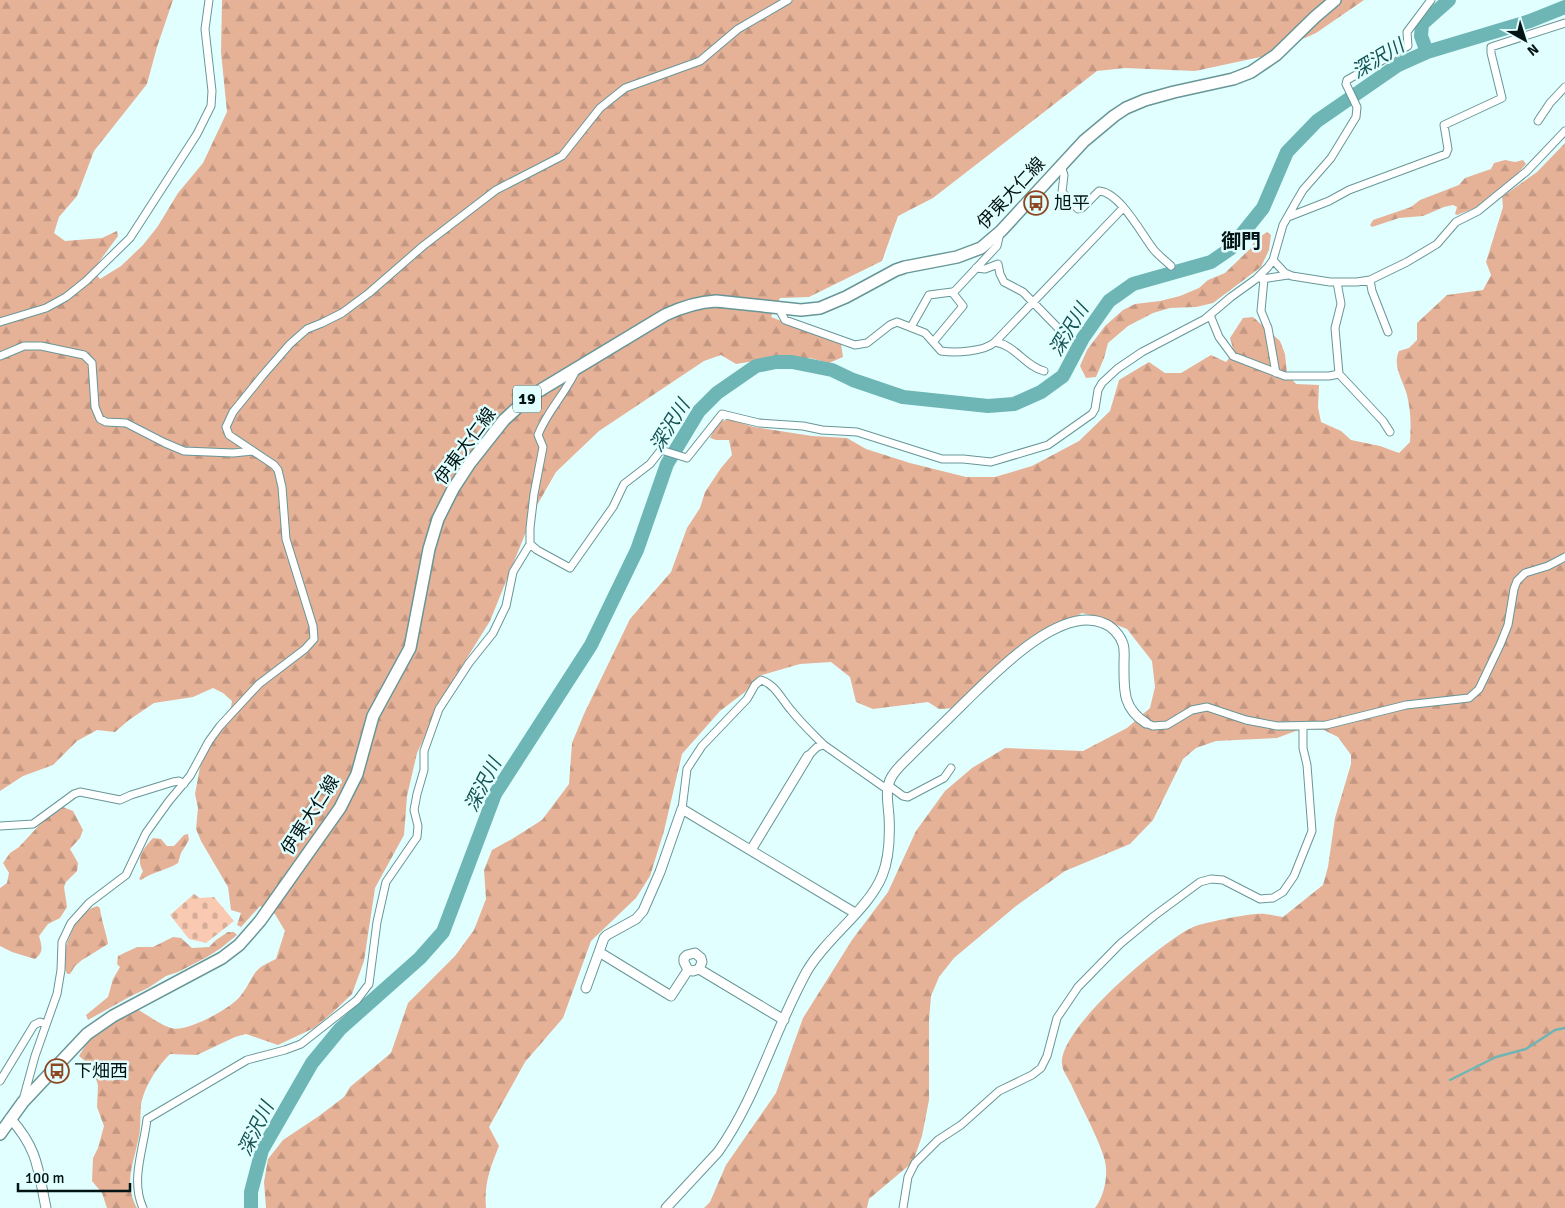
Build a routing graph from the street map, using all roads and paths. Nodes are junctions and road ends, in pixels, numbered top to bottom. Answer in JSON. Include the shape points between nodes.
{"nodes":[{"id":1,"x":209,"y":0,"type":"edge"},
{"id":2,"x":788,"y":0,"type":"edge"},
{"id":3,"x":1335,"y":0,"type":"edge"},
{"id":4,"x":1431,"y":0,"type":"edge"},
{"id":5,"x":1565,"y":23,"type":"edge"},
{"id":6,"x":1565,"y":87,"type":"edge"},
{"id":7,"x":1538,"y":121,"type":"dead end"},
{"id":8,"x":1565,"y":131,"type":"edge"},
{"id":9,"x":1061,"y":166,"type":"junction"},
{"id":10,"x":1123,"y":208,"type":"junction"},
{"id":11,"x":1288,"y":217,"type":"junction"},
{"id":12,"x":1000,"y":233,"type":"junction"},
{"id":13,"x":1272,"y":260,"type":"junction"},
{"id":14,"x":1171,"y":266,"type":"dead end"},
{"id":15,"x":976,"y":268,"type":"junction"},
{"id":16,"x":1288,"y":275,"type":"junction"},
{"id":17,"x":1262,"y":278,"type":"junction"},
{"id":18,"x":1370,"y":280,"type":"junction"},
{"id":19,"x":1337,"y":282,"type":"junction"},
{"id":20,"x":953,"y":293,"type":"junction"},
{"id":21,"x":1033,"y":302,"type":"junction"},
{"id":22,"x":778,"y":307,"type":"junction"},
{"id":23,"x":1210,"y":315,"type":"junction"},
{"id":24,"x":0,"y":322,"type":"edge"},
{"id":25,"x":911,"y":327,"type":"junction"},
{"id":26,"x":1388,"y":332,"type":"dead end"},
{"id":27,"x":1068,"y":335,"type":"dead end"},
{"id":28,"x":934,"y":341,"type":"junction"},
{"id":29,"x":995,"y":342,"type":"junction"},
{"id":30,"x":0,"y":356,"type":"edge"},
{"id":31,"x":577,"y":368,"type":"junction"},
{"id":32,"x":1044,"y":371,"type":"dead end"},
{"id":33,"x":1276,"y":373,"type":"junction"},
{"id":34,"x":1339,"y":374,"type":"junction"},
{"id":35,"x":1390,"y":432,"type":"dead end"},
{"id":36,"x":253,"y":451,"type":"junction"},
{"id":37,"x":530,"y":544,"type":"junction"},
{"id":38,"x":1565,"y":556,"type":"edge"},
{"id":39,"x":1146,"y":723,"type":"joint"},
{"id":40,"x":1303,"y":726,"type":"junction"},
{"id":41,"x":824,"y":746,"type":"junction"},
{"id":42,"x":808,"y":756,"type":"joint"},
{"id":43,"x":950,"y":768,"type":"dead end"},
{"id":44,"x":184,"y":784,"type":"junction"},
{"id":45,"x":888,"y":787,"type":"junction"},
{"id":46,"x":682,"y":809,"type":"junction"},
{"id":47,"x":0,"y":826,"type":"edge"},
{"id":48,"x":751,"y":850,"type":"junction"},
{"id":49,"x":855,"y":913,"type":"junction"},
{"id":50,"x":599,"y":952,"type":"junction"},
{"id":51,"x":699,"y":969,"type":"junction"},
{"id":52,"x":688,"y":970,"type":"junction"},
{"id":53,"x":586,"y":988,"type":"dead end"},
{"id":54,"x":784,"y":1020,"type":"junction"},
{"id":55,"x":46,"y":1024,"type":"junction"},
{"id":56,"x":0,"y":1081,"type":"edge"},
{"id":57,"x":23,"y":1102,"type":"junction"},
{"id":58,"x":10,"y":1118,"type":"junction"},
{"id":59,"x":0,"y":1134,"type":"edge"},
{"id":60,"x":46,"y":1208,"type":"edge"},
{"id":61,"x":143,"y":1208,"type":"edge"},
{"id":62,"x":666,"y":1208,"type":"edge"},
{"id":63,"x":903,"y":1208,"type":"edge"}],
"edges":[{"from":1,"to":24,"type":"street","via":[[205,29],[211,106],[197,134],[130,238],[66,297],[46,308]]},
{"from":2,"to":36,"type":"street","via":[[738,29],[700,61],[625,88],[600,108],[562,156],[496,190],[342,313],[307,329],[290,344],[227,423],[229,435]]},
{"from":3,"to":9,"type":"main road","name":"伊東大仁線","number":"19","via":[[1276,55],[1251,72],[1126,108],[1104,123]]},
{"from":4,"to":11,"type":"street","via":[[1407,32],[1408,46],[1347,80],[1357,107],[1356,117],[1331,158],[1303,190]]},
{"from":5,"to":11,"type":"street","via":[[1491,47],[1502,98],[1444,126],[1446,154]]},
{"from":6,"to":7,"type":"street"},
{"from":8,"to":18,"type":"street","via":[[1527,171],[1478,210],[1456,222],[1437,244]]},
{"from":9,"to":10,"type":"street","via":[[1064,175],[1062,192],[1078,209],[1102,191]]},
{"from":9,"to":12,"type":"main road","name":"伊東大仁線","number":"19"},
{"from":10,"to":14,"type":"street","via":[[1155,252]]},
{"from":10,"to":21,"type":"street"},
{"from":11,"to":13,"type":"street"},
{"from":12,"to":15,"type":"street","via":[[997,246]]},
{"from":12,"to":22,"type":"main road","name":"伊東大仁線","number":"19","via":[[971,253],[896,270],[846,298],[820,308]]},
{"from":13,"to":16,"type":"street"},
{"from":13,"to":17,"type":"street"},
{"from":15,"to":20,"type":"street"},
{"from":15,"to":21,"type":"street","via":[[998,264],[1004,282],[1023,292]]},
{"from":16,"to":17,"type":"street"},
{"from":16,"to":19,"type":"street"},
{"from":17,"to":23,"type":"street"},
{"from":17,"to":33,"type":"street","via":[[1260,311],[1268,328]]},
{"from":18,"to":19,"type":"street"},
{"from":18,"to":26,"type":"street"},
{"from":19,"to":34,"type":"street","via":[[1341,304],[1335,328]]},
{"from":20,"to":25,"type":"street","via":[[930,295]]},
{"from":20,"to":28,"type":"street","via":[[963,306]]},
{"from":21,"to":27,"type":"street"},
{"from":21,"to":29,"type":"street"},
{"from":22,"to":25,"type":"street","via":[[785,320],[855,345],[867,343],[894,323]]},
{"from":22,"to":31,"type":"main road","name":"伊東大仁線","number":"19","via":[[716,301],[694,303],[665,315]]},
{"from":23,"to":33,"type":"street","via":[[1219,337],[1233,356]]},
{"from":23,"to":37,"type":"street","via":[[1117,369],[1098,390],[1092,414],[1048,445],[991,462],[942,459],[858,432],[759,424],[722,414],[685,458],[661,450],[650,464],[624,484],[613,507],[570,568]]},
{"from":25,"to":28,"type":"street"},
{"from":28,"to":29,"type":"street","via":[[938,350],[948,352],[986,348]]},
{"from":29,"to":32,"type":"street","via":[[1006,345]]},
{"from":30,"to":36,"type":"street","via":[[24,346],[41,346],[84,355],[92,363],[95,407],[100,419],[126,423],[184,451]]},
{"from":31,"to":37,"type":"street","via":[[538,435],[543,447],[534,494]]},
{"from":31,"to":57,"type":"main road","name":"伊東大仁線","number":"19","via":[[529,397],[504,420],[454,489],[434,532],[410,648],[374,716],[350,790],[260,921],[239,945],[222,958],[113,1016],[87,1034]]},
{"from":33,"to":34,"type":"street","via":[[1302,377]]},
{"from":34,"to":35,"type":"street"},
{"from":36,"to":44,"type":"street","via":[[274,464],[281,477],[286,539],[313,626],[314,639],[306,649],[259,684],[220,726]]},
{"from":37,"to":61,"type":"street","via":[[514,572],[506,606],[493,633],[439,709],[424,751],[424,770],[414,810],[417,838],[386,882],[369,984],[357,1000],[301,1044],[246,1060],[147,1119],[137,1172]]},
{"from":38,"to":40,"type":"street","via":[[1517,580],[1508,625],[1500,645],[1480,690],[1469,698],[1406,705],[1333,724]]},
{"from":39,"to":40,"type":"street","via":[[1167,725],[1192,710],[1207,707],[1246,720],[1277,726]]},
{"from":39,"to":45,"type":"street","via":[[1134,715],[1126,700],[1125,654],[1118,635],[1101,622],[1074,621],[1034,641],[1001,668],[896,770]]},
{"from":40,"to":63,"type":"street","via":[[1312,831],[1294,876],[1283,892],[1273,898],[1260,898],[1222,880],[1200,882],[1120,944],[1078,987],[1058,1018],[1047,1056],[1040,1068],[999,1092],[914,1163]]},
{"from":41,"to":42,"type":"street","via":[[817,747]]},
{"from":41,"to":45,"type":"street"},
{"from":41,"to":46,"type":"street","via":[[783,698],[761,680],[702,746],[687,769]]},
{"from":42,"to":48,"type":"street"},
{"from":43,"to":45,"type":"street","via":[[944,778],[908,797]]},
{"from":44,"to":47,"type":"street","via":[[173,782],[120,800],[80,792],[34,824]]},
{"from":44,"to":55,"type":"street","via":[[146,833],[126,875],[82,910],[65,934],[59,984]]},
{"from":45,"to":49,"type":"street","via":[[887,862],[877,886]]},
{"from":46,"to":48,"type":"street"},
{"from":46,"to":50,"type":"street","via":[[643,911],[607,934]]},
{"from":48,"to":49,"type":"street"},
{"from":49,"to":54,"type":"street","via":[[816,957]]},
{"from":50,"to":52,"type":"street","via":[[671,996]]},
{"from":50,"to":53,"type":"street"},
{"from":51,"to":52,"type":"street"},
{"from":51,"to":52,"type":"street","via":[[701,958],[692,953],[684,958]]},
{"from":51,"to":54,"type":"street"},
{"from":54,"to":62,"type":"street","via":[[725,1142]]},
{"from":55,"to":56,"type":"street","via":[[34,1025]]},
{"from":55,"to":57,"type":"street"},
{"from":57,"to":58,"type":"main road","name":"伊東大仁線","number":"19"},
{"from":58,"to":59,"type":"main road","name":"伊東大仁線","number":"19"},
{"from":58,"to":60,"type":"street","via":[[34,1153]]}]}
